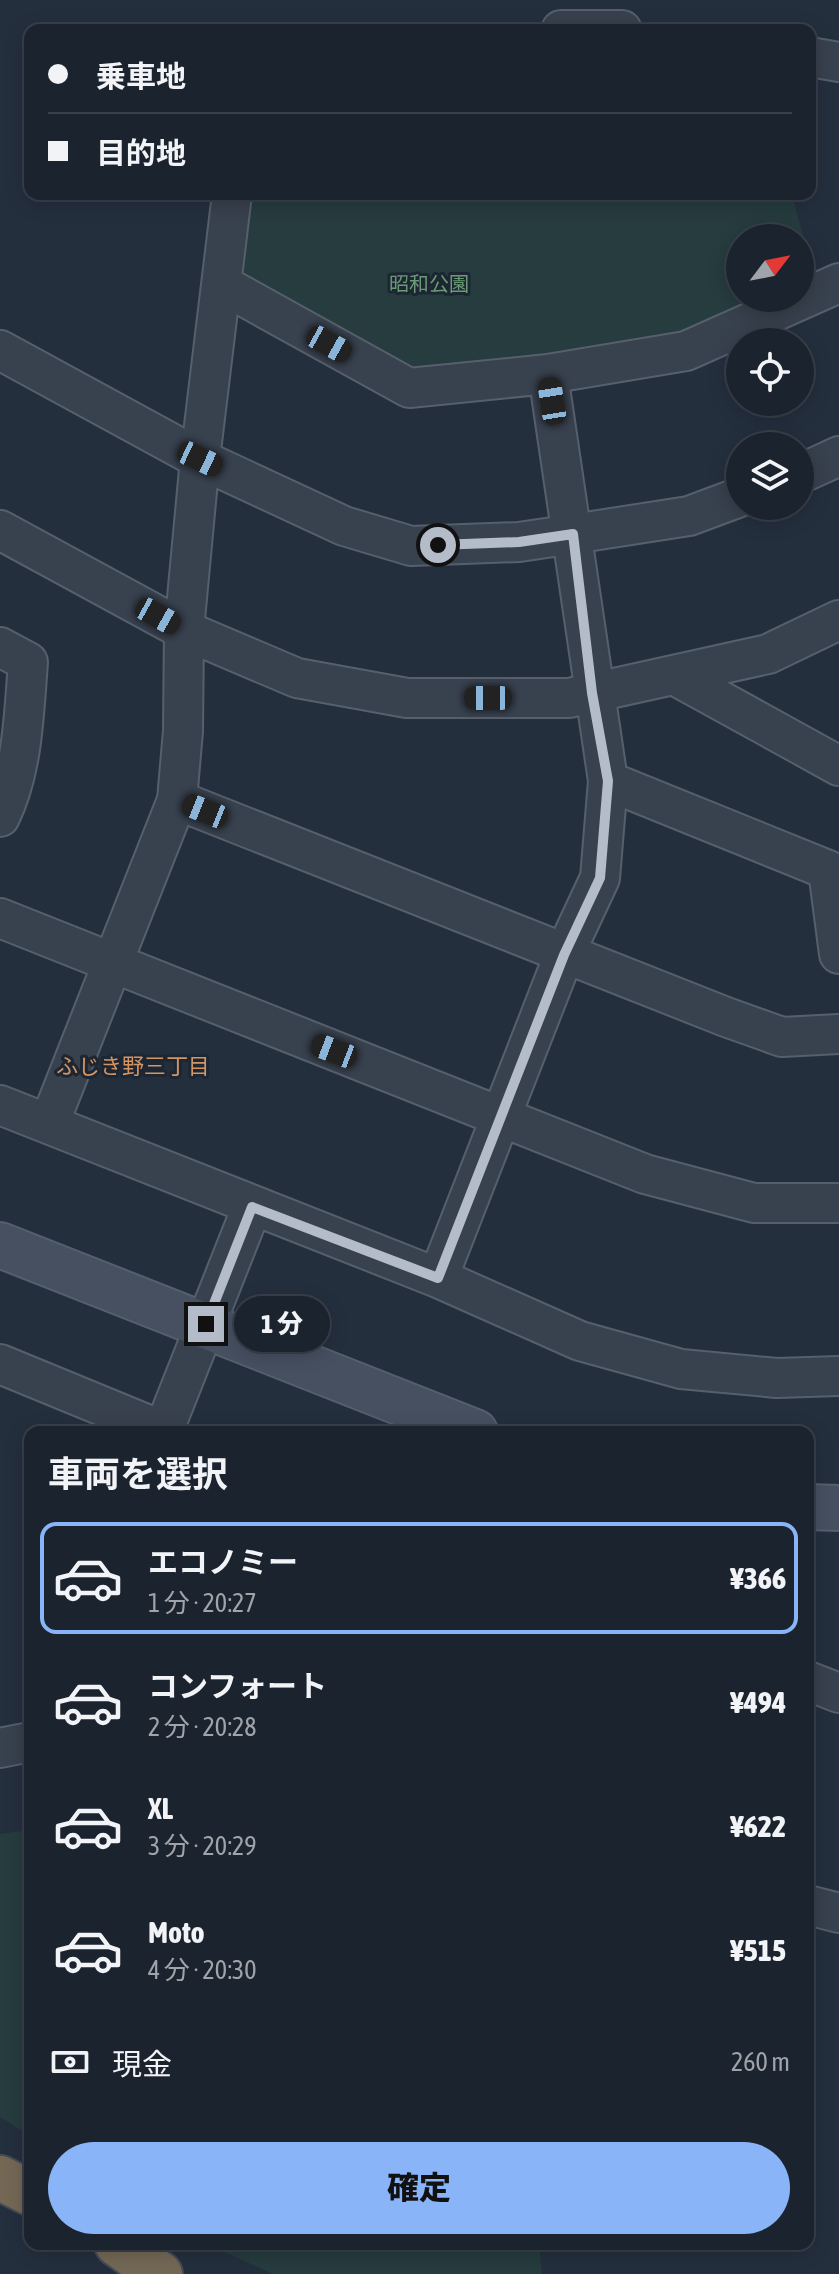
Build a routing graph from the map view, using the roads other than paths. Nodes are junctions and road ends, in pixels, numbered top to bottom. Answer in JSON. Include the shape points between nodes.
{"nodes":[{"id":1,"x":816,"y":58,"type":"edge"},
{"id":2,"x":839,"y":62,"type":"edge"},
{"id":3,"x":231,"y":200,"type":"edge"},
{"id":4,"x":839,"y":283,"type":"edge"},
{"id":5,"x":223,"y":285,"type":"junction"},
{"id":6,"x":0,"y":350,"type":"edge"},
{"id":7,"x":548,"y":374,"type":"junction"},
{"id":8,"x":839,"y":456,"type":"edge"},
{"id":9,"x":200,"y":459,"type":"junction"},
{"id":10,"x":814,"y":468,"type":"edge"},
{"id":11,"x":726,"y":502,"type":"edge"},
{"id":12,"x":0,"y":530,"type":"edge"},
{"id":13,"x":573,"y":534,"type":"junction"},
{"id":14,"x":839,"y":620,"type":"edge"},
{"id":15,"x":184,"y":630,"type":"junction"},
{"id":16,"x":0,"y":647,"type":"edge"},
{"id":17,"x":676,"y":676,"type":"junction"},
{"id":18,"x":592,"y":693,"type":"junction"},
{"id":19,"x":839,"y":766,"type":"edge"},
{"id":20,"x":608,"y":781,"type":"junction"},
{"id":21,"x":177,"y":800,"type":"junction"},
{"id":22,"x":0,"y":817,"type":"edge"},
{"id":23,"x":0,"y":918,"type":"edge"},
{"id":24,"x":839,"y":954,"type":"edge"},
{"id":25,"x":564,"y":955,"type":"junction"},
{"id":26,"x":112,"y":964,"type":"junction"},
{"id":27,"x":839,"y":1034,"type":"edge"},
{"id":28,"x":0,"y":1105,"type":"edge"},
{"id":29,"x":501,"y":1117,"type":"junction"},
{"id":30,"x":49,"y":1124,"type":"junction"},
{"id":31,"x":839,"y":1203,"type":"edge"},
{"id":32,"x":252,"y":1207,"type":"junction"},
{"id":33,"x":0,"y":1245,"type":"edge"},
{"id":34,"x":438,"y":1278,"type":"junction"},
{"id":35,"x":206,"y":1324,"type":"junction"},
{"id":36,"x":0,"y":1364,"type":"edge"},
{"id":37,"x":839,"y":1376,"type":"edge"},
{"id":38,"x":151,"y":1426,"type":"edge"},
{"id":39,"x":165,"y":1426,"type":"edge"},
{"id":40,"x":460,"y":1426,"type":"edge"},
{"id":41,"x":814,"y":1507,"type":"edge"},
{"id":42,"x":839,"y":1508,"type":"edge"},
{"id":43,"x":814,"y":1683,"type":"edge"},
{"id":44,"x":839,"y":1693,"type":"edge"},
{"id":45,"x":24,"y":1743,"type":"edge"},
{"id":46,"x":0,"y":1748,"type":"edge"},
{"id":47,"x":814,"y":1907,"type":"edge"},
{"id":48,"x":839,"y":1913,"type":"edge"},
{"id":49,"x":0,"y":2178,"type":"edge"},
{"id":50,"x":24,"y":2190,"type":"edge"},
{"id":51,"x":126,"y":2250,"type":"edge"},
{"id":52,"x":160,"y":2274,"type":"edge"}],
"edges":[{"from":1,"to":2,"type":"street"},
{"from":3,"to":5,"type":"street"},
{"from":4,"to":7,"type":"street","via":[[686,351]]},
{"from":5,"to":7,"type":"street","via":[[409,388]]},
{"from":5,"to":9,"type":"street"},
{"from":6,"to":9,"type":"street"},
{"from":7,"to":13,"type":"street"},
{"from":8,"to":10,"type":"street"},
{"from":9,"to":13,"type":"street","via":[[344,526],[411,546]]},
{"from":9,"to":15,"type":"street"},
{"from":11,"to":13,"type":"street","via":[[689,516]]},
{"from":12,"to":15,"type":"street"},
{"from":13,"to":18,"type":"street"},
{"from":14,"to":17,"type":"street","via":[[768,654]]},
{"from":15,"to":18,"type":"street","via":[[297,678],[407,698],[569,698]]},
{"from":15,"to":21,"type":"street"},
{"from":16,"to":22,"type":"street","via":[[28,662],[23,727]]},
{"from":17,"to":18,"type":"street"},
{"from":17,"to":19,"type":"street"},
{"from":18,"to":20,"type":"street"},
{"from":20,"to":24,"type":"street","via":[[828,870]]},
{"from":20,"to":25,"type":"street","via":[[600,878]]},
{"from":21,"to":25,"type":"street"},
{"from":21,"to":26,"type":"street"},
{"from":23,"to":26,"type":"street"},
{"from":25,"to":27,"type":"street","via":[[782,1037]]},
{"from":25,"to":29,"type":"street"},
{"from":26,"to":29,"type":"street"},
{"from":26,"to":30,"type":"street"},
{"from":28,"to":30,"type":"street"},
{"from":29,"to":31,"type":"street","via":[[645,1174],[754,1203]]},
{"from":29,"to":34,"type":"street"},
{"from":30,"to":32,"type":"street"},
{"from":32,"to":34,"type":"street"},
{"from":32,"to":35,"type":"street"},
{"from":33,"to":35,"type":"street"},
{"from":34,"to":37,"type":"street","via":[[580,1341],[681,1369],[777,1378]]},
{"from":35,"to":39,"type":"street"},
{"from":35,"to":40,"type":"street"},
{"from":36,"to":38,"type":"street"},
{"from":41,"to":42,"type":"street"},
{"from":43,"to":44,"type":"street"},
{"from":45,"to":46,"type":"street"},
{"from":47,"to":48,"type":"street"},
{"from":49,"to":50,"type":"highway"},
{"from":51,"to":52,"type":"highway"}]}
